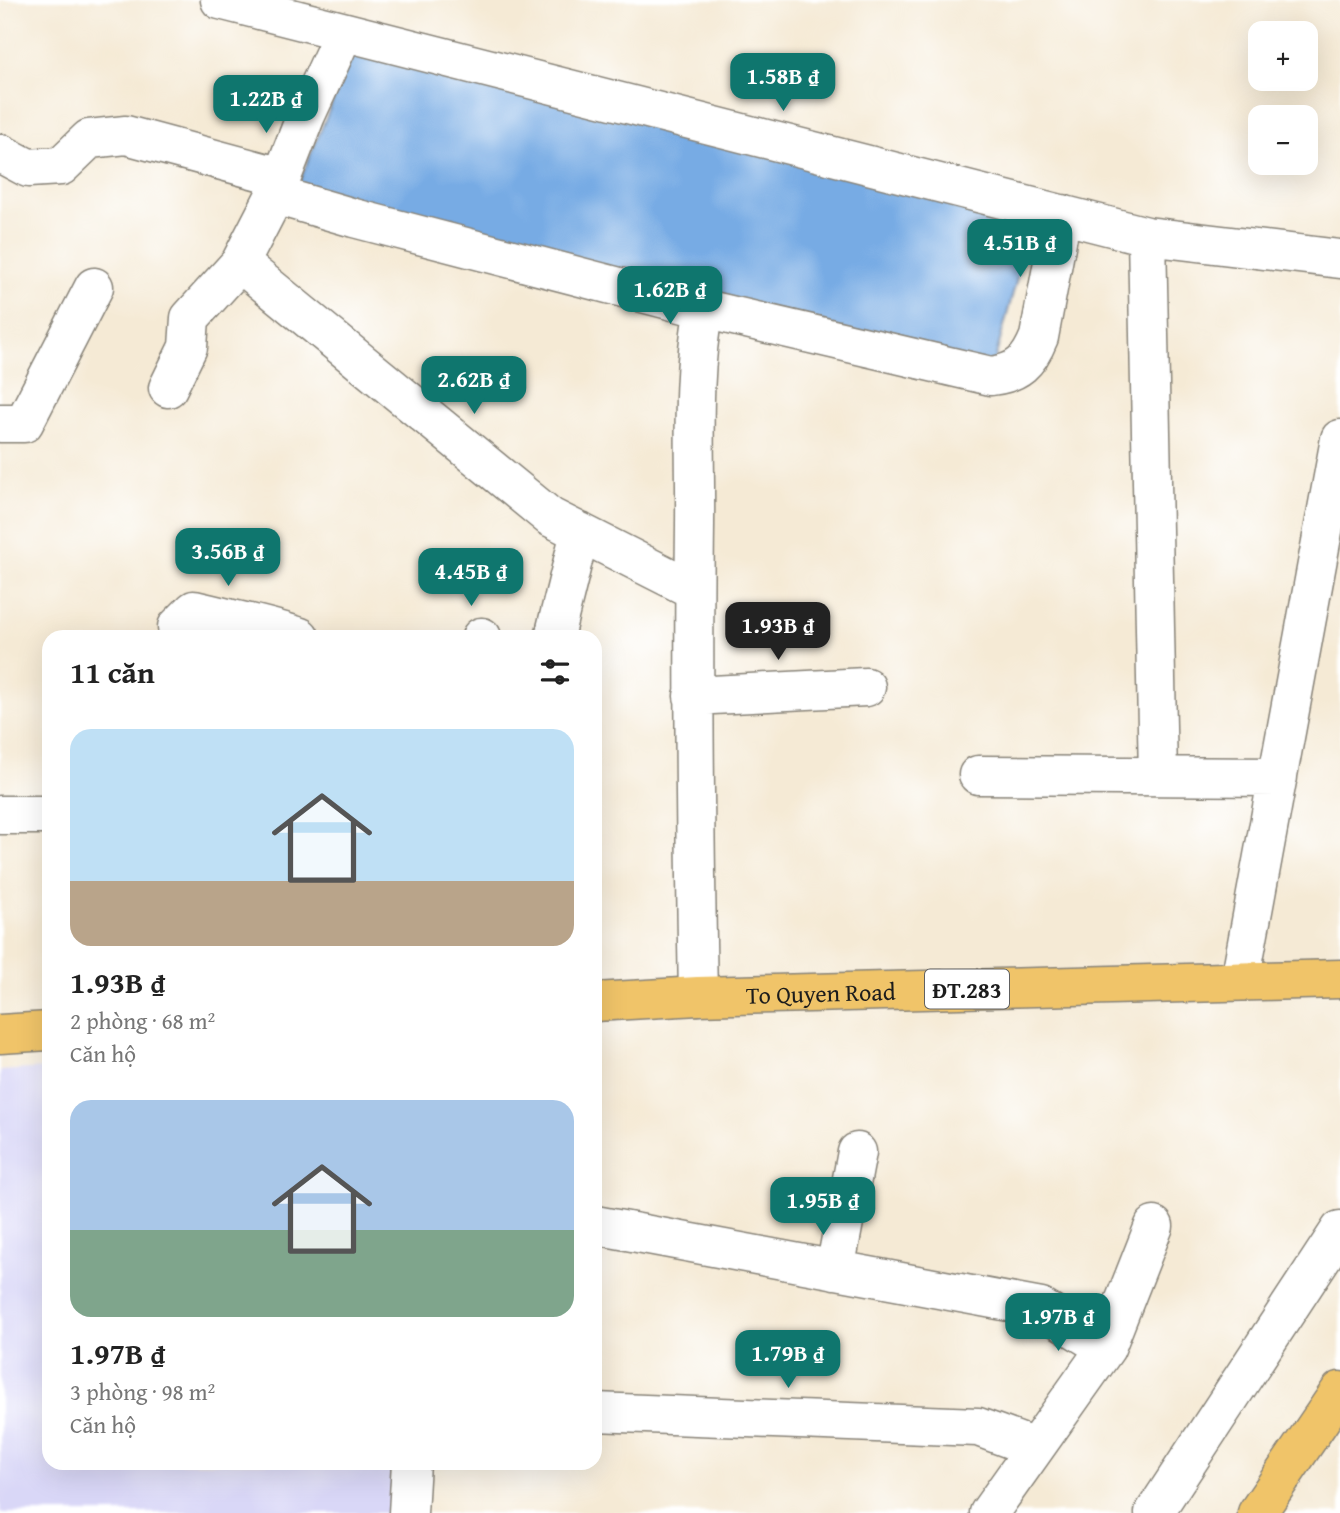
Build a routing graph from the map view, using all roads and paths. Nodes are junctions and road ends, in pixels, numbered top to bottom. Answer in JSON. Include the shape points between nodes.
{"nodes":[{"id":1,"x":220,"y":0,"type":"edge"},
{"id":2,"x":344,"y":32,"type":"junction"},
{"id":3,"x":0,"y":153,"type":"edge"},
{"id":4,"x":278,"y":186,"type":"junction"},
{"id":5,"x":1062,"y":214,"type":"junction"},
{"id":6,"x":1147,"y":236,"type":"junction"},
{"id":7,"x":1340,"y":258,"type":"edge"},
{"id":8,"x":240,"y":263,"type":"junction"},
{"id":9,"x":94,"y":287,"type":"dead end"},
{"id":10,"x":704,"y":309,"type":"junction"},
{"id":11,"x":168,"y":388,"type":"dead end"},
{"id":12,"x":0,"y":423,"type":"edge"},
{"id":13,"x":1340,"y":439,"type":"edge"},
{"id":14,"x":580,"y":532,"type":"junction"},
{"id":15,"x":694,"y":590,"type":"junction"},
{"id":16,"x":177,"y":627,"type":"dead end"},
{"id":17,"x":278,"y":630,"type":"edge"},
{"id":18,"x":556,"y":630,"type":"edge"},
{"id":19,"x":866,"y":687,"type":"dead end"},
{"id":20,"x":693,"y":696,"type":"junction"},
{"id":21,"x":978,"y":775,"type":"dead end"},
{"id":22,"x":1158,"y":776,"type":"junction"},
{"id":23,"x":1278,"y":777,"type":"junction"},
{"id":24,"x":0,"y":815,"type":"edge"},
{"id":25,"x":42,"y":815,"type":"edge"},
{"id":26,"x":1340,"y":979,"type":"edge"},
{"id":27,"x":1240,"y":981,"type":"junction"},
{"id":28,"x":698,"y":996,"type":"junction"},
{"id":29,"x":602,"y":1002,"type":"edge"},
{"id":30,"x":42,"y":1031,"type":"edge"},
{"id":31,"x":0,"y":1034,"type":"edge"},
{"id":32,"x":857,"y":1152,"type":"dead end"},
{"id":33,"x":602,"y":1226,"type":"edge"},
{"id":34,"x":1154,"y":1226,"type":"dead end"},
{"id":35,"x":1340,"y":1230,"type":"edge"},
{"id":36,"x":835,"y":1270,"type":"junction"},
{"id":37,"x":1107,"y":1348,"type":"junction"},
{"id":38,"x":1340,"y":1391,"type":"edge"},
{"id":39,"x":602,"y":1412,"type":"edge"},
{"id":40,"x":1035,"y":1448,"type":"junction"},
{"id":41,"x":411,"y":1470,"type":"edge"},
{"id":42,"x":408,"y":1513,"type":"edge"},
{"id":43,"x":989,"y":1513,"type":"edge"},
{"id":44,"x":1154,"y":1513,"type":"edge"},
{"id":45,"x":1257,"y":1513,"type":"edge"}],
"edges":[{"from":1,"to":2,"type":"street"},
{"from":2,"to":4,"type":"street"},
{"from":2,"to":5,"type":"street"},
{"from":3,"to":4,"type":"street","via":[[28,168],[61,166],[89,139],[126,135]]},
{"from":4,"to":8,"type":"street"},
{"from":4,"to":10,"type":"street","via":[[354,218]]},
{"from":5,"to":6,"type":"street"},
{"from":5,"to":10,"type":"street","via":[[1039,337],[1021,366],[1002,374],[990,376]]},
{"from":6,"to":7,"type":"street"},
{"from":6,"to":22,"type":"street"},
{"from":8,"to":11,"type":"street","via":[[190,318],[188,347]]},
{"from":8,"to":14,"type":"street","via":[[550,517]]},
{"from":9,"to":12,"type":"street","via":[[24,423]]},
{"from":10,"to":15,"type":"street","via":[[697,352]]},
{"from":13,"to":23,"type":"street"},
{"from":14,"to":15,"type":"street"},
{"from":14,"to":18,"type":"street"},
{"from":15,"to":20,"type":"street"},
{"from":16,"to":17,"type":"street","via":[[194,610]]},
{"from":19,"to":20,"type":"street"},
{"from":20,"to":28,"type":"street"},
{"from":21,"to":22,"type":"street"},
{"from":22,"to":23,"type":"street"},
{"from":23,"to":27,"type":"street"},
{"from":24,"to":25,"type":"street"},
{"from":26,"to":27,"type":"main road","name":"To Quyen Road","number":"ĐT.283"},
{"from":27,"to":28,"type":"main road","name":"To Quyen Road","number":"ĐT.283"},
{"from":28,"to":29,"type":"main road","name":"To Quyen Road","number":"ĐT.283"},
{"from":30,"to":31,"type":"main road"},
{"from":32,"to":36,"type":"street"},
{"from":33,"to":36,"type":"street"},
{"from":34,"to":37,"type":"street"},
{"from":35,"to":44,"type":"street"},
{"from":36,"to":37,"type":"street","via":[[1041,1308]]},
{"from":37,"to":40,"type":"street"},
{"from":38,"to":45,"type":"main road"},
{"from":39,"to":40,"type":"street","via":[[978,1427]]},
{"from":40,"to":43,"type":"street"},
{"from":41,"to":42,"type":"street"}]}
